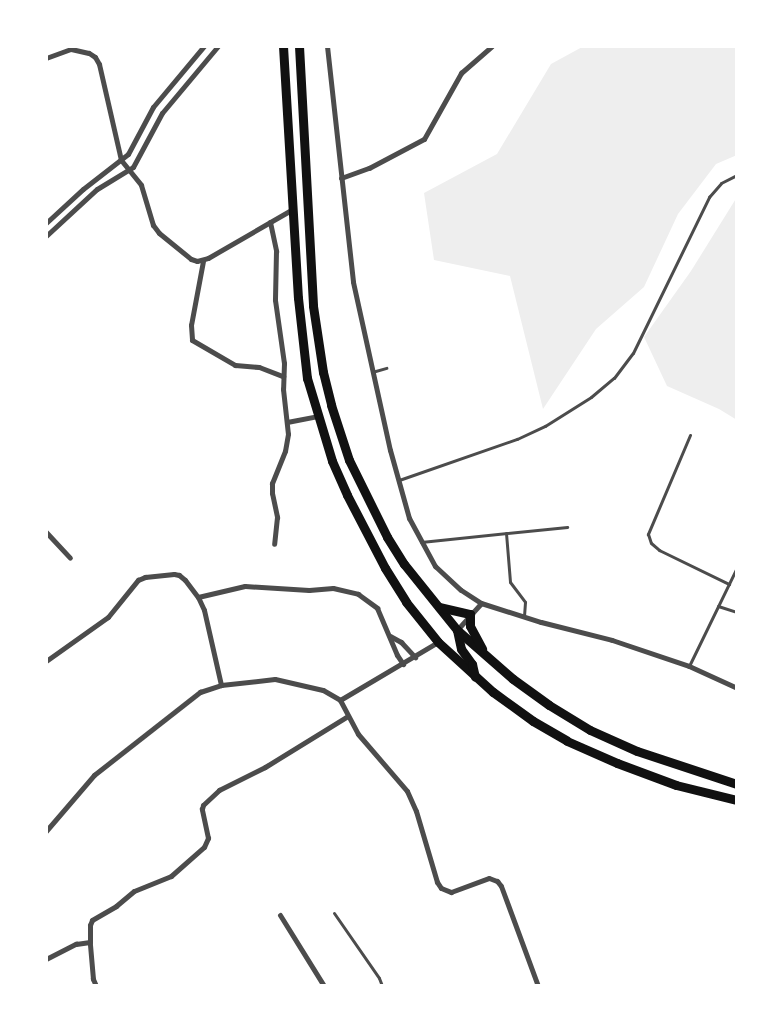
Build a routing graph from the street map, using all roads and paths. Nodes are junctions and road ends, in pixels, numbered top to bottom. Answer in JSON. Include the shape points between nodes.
{"nodes":[{"id":1,"x":204,"y":46,"type":"edge"},
{"id":2,"x":218,"y":46,"type":"edge"},
{"id":3,"x":283,"y":46,"type":"edge"},
{"id":4,"x":299,"y":46,"type":"edge"},
{"id":5,"x":327,"y":46,"type":"edge"},
{"id":6,"x":492,"y":46,"type":"edge"},
{"id":7,"x":71,"y":48,"type":"edge"},
{"id":8,"x":46,"y":58,"type":"edge"},
{"id":9,"x":121,"y":160,"type":"junction"},
{"id":10,"x":128,"y":170,"type":"junction"},
{"id":11,"x":737,"y":175,"type":"edge"},
{"id":12,"x":341,"y":178,"type":"junction"},
{"id":13,"x":293,"y":209,"type":"junction"},
{"id":14,"x":46,"y":222,"type":"edge"},
{"id":15,"x":270,"y":222,"type":"junction"},
{"id":16,"x":46,"y":236,"type":"edge"},
{"id":17,"x":203,"y":261,"type":"junction"},
{"id":18,"x":386,"y":368,"type":"dead end"},
{"id":19,"x":371,"y":372,"type":"junction"},
{"id":20,"x":283,"y":376,"type":"junction"},
{"id":21,"x":317,"y":416,"type":"junction"},
{"id":22,"x":287,"y":422,"type":"junction"},
{"id":23,"x":690,"y":435,"type":"dead end"},
{"id":24,"x":398,"y":480,"type":"junction"},
{"id":25,"x":566,"y":527,"type":"dead end"},
{"id":26,"x":46,"y":532,"type":"edge"},
{"id":27,"x":506,"y":533,"type":"junction"},
{"id":28,"x":420,"y":542,"type":"junction"},
{"id":29,"x":274,"y":544,"type":"dead end"},
{"id":30,"x":70,"y":558,"type":"dead end"},
{"id":31,"x":737,"y":567,"type":"edge"},
{"id":32,"x":729,"y":584,"type":"junction"},
{"id":33,"x":198,"y":597,"type":"junction"},
{"id":34,"x":481,"y":603,"type":"junction"},
{"id":35,"x":437,"y":606,"type":"junction"},
{"id":36,"x":718,"y":606,"type":"junction"},
{"id":37,"x":737,"y":612,"type":"edge"},
{"id":38,"x":470,"y":614,"type":"junction"},
{"id":39,"x":524,"y":616,"type":"junction"},
{"id":40,"x":456,"y":630,"type":"junction"},
{"id":41,"x":390,"y":636,"type":"junction"},
{"id":42,"x":438,"y":642,"type":"junction"},
{"id":43,"x":485,"y":655,"type":"junction"},
{"id":44,"x":415,"y":657,"type":"junction"},
{"id":45,"x":46,"y":661,"type":"edge"},
{"id":46,"x":403,"y":664,"type":"junction"},
{"id":47,"x":689,"y":666,"type":"junction"},
{"id":48,"x":475,"y":677,"type":"junction"},
{"id":49,"x":221,"y":685,"type":"junction"},
{"id":50,"x":737,"y":688,"type":"edge"},
{"id":51,"x":340,"y":700,"type":"junction"},
{"id":52,"x":348,"y":716,"type":"junction"},
{"id":53,"x":737,"y":784,"type":"edge"},
{"id":54,"x":737,"y":800,"type":"edge"},
{"id":55,"x":46,"y":831,"type":"edge"},
{"id":56,"x":334,"y":913,"type":"dead end"},
{"id":57,"x":280,"y":915,"type":"dead end"},
{"id":58,"x":90,"y":942,"type":"junction"},
{"id":59,"x":46,"y":959,"type":"edge"},
{"id":60,"x":96,"y":986,"type":"edge"},
{"id":61,"x":324,"y":986,"type":"edge"},
{"id":62,"x":382,"y":986,"type":"edge"},
{"id":63,"x":538,"y":986,"type":"edge"}],
"edges":[{"from":1,"to":9,"type":"street","via":[[154,107]]},
{"from":2,"to":10,"type":"street","via":[[162,113],[137,161]]},
{"from":3,"to":13,"type":"main road"},
{"from":4,"to":35,"type":"main road","via":[[313,306],[331,406],[349,460],[387,537]]},
{"from":5,"to":12,"type":"street"},
{"from":6,"to":12,"type":"street","via":[[457,80],[424,139],[369,168]]},
{"from":7,"to":8,"type":"street"},
{"from":7,"to":9,"type":"street","via":[[89,53],[99,64]]},
{"from":9,"to":10,"type":"street"},
{"from":9,"to":14,"type":"street"},
{"from":10,"to":16,"type":"street","via":[[98,189]]},
{"from":10,"to":17,"type":"street","via":[[141,185],[149,217],[159,233],[191,259]]},
{"from":11,"to":24,"type":"lane","via":[[721,183],[709,197],[633,353],[614,378],[546,426]]},
{"from":12,"to":19,"type":"street","via":[[353,282]]},
{"from":13,"to":15,"type":"street"},
{"from":13,"to":21,"type":"main road","via":[[303,351]]},
{"from":15,"to":17,"type":"street"},
{"from":15,"to":20,"type":"street","via":[[276,251],[275,300]]},
{"from":17,"to":20,"type":"street","via":[[191,325],[192,340],[235,365],[259,367]]},
{"from":18,"to":19,"type":"lane"},
{"from":19,"to":24,"type":"street"},
{"from":20,"to":22,"type":"street"},
{"from":21,"to":22,"type":"street"},
{"from":21,"to":42,"type":"main road","via":[[347,495],[385,568],[406,602]]},
{"from":22,"to":29,"type":"street","via":[[285,451],[272,483],[277,517]]},
{"from":23,"to":32,"type":"lane","via":[[648,534],[651,543],[659,550]]},
{"from":24,"to":28,"type":"street"},
{"from":25,"to":27,"type":"lane"},
{"from":26,"to":30,"type":"street"},
{"from":27,"to":28,"type":"lane"},
{"from":27,"to":39,"type":"lane","via":[[510,582],[524,602]]},
{"from":28,"to":34,"type":"street","via":[[435,566]]},
{"from":31,"to":32,"type":"lane"},
{"from":32,"to":36,"type":"lane"},
{"from":33,"to":41,"type":"street","via":[[245,586],[342,589],[358,594],[377,608]]},
{"from":33,"to":45,"type":"street","via":[[179,575],[145,577],[134,584],[108,617]]},
{"from":33,"to":49,"type":"street","via":[[204,610]]},
{"from":34,"to":38,"type":"street"},
{"from":34,"to":39,"type":"street"},
{"from":35,"to":38,"type":"main road","via":[[447,611]]},
{"from":35,"to":40,"type":"main road"},
{"from":36,"to":37,"type":"lane"},
{"from":36,"to":47,"type":"lane"},
{"from":38,"to":40,"type":"street"},
{"from":38,"to":43,"type":"main road","via":[[470,626]]},
{"from":39,"to":47,"type":"street","via":[[612,640]]},
{"from":40,"to":43,"type":"main road"},
{"from":40,"to":48,"type":"main road"},
{"from":41,"to":44,"type":"street"},
{"from":41,"to":46,"type":"street"},
{"from":42,"to":44,"type":"street"},
{"from":42,"to":48,"type":"main road"},
{"from":43,"to":53,"type":"main road","via":[[548,705],[590,730],[637,752]]},
{"from":44,"to":46,"type":"street"},
{"from":46,"to":51,"type":"street"},
{"from":47,"to":50,"type":"street"},
{"from":48,"to":54,"type":"main road","via":[[533,721],[567,741],[676,785]]},
{"from":49,"to":51,"type":"street","via":[[275,680],[323,690]]},
{"from":49,"to":55,"type":"street","via":[[200,692],[125,748],[94,775]]},
{"from":51,"to":52,"type":"street"},
{"from":52,"to":58,"type":"street","via":[[209,798],[202,809],[208,838],[204,847],[170,876],[134,891],[96,917],[90,925]]},
{"from":52,"to":63,"type":"street","via":[[358,734],[407,791],[441,888],[451,892],[488,878],[501,886]]},
{"from":56,"to":62,"type":"lane"},
{"from":57,"to":61,"type":"street"},
{"from":58,"to":59,"type":"street","via":[[76,944]]},
{"from":58,"to":60,"type":"street"}]}
